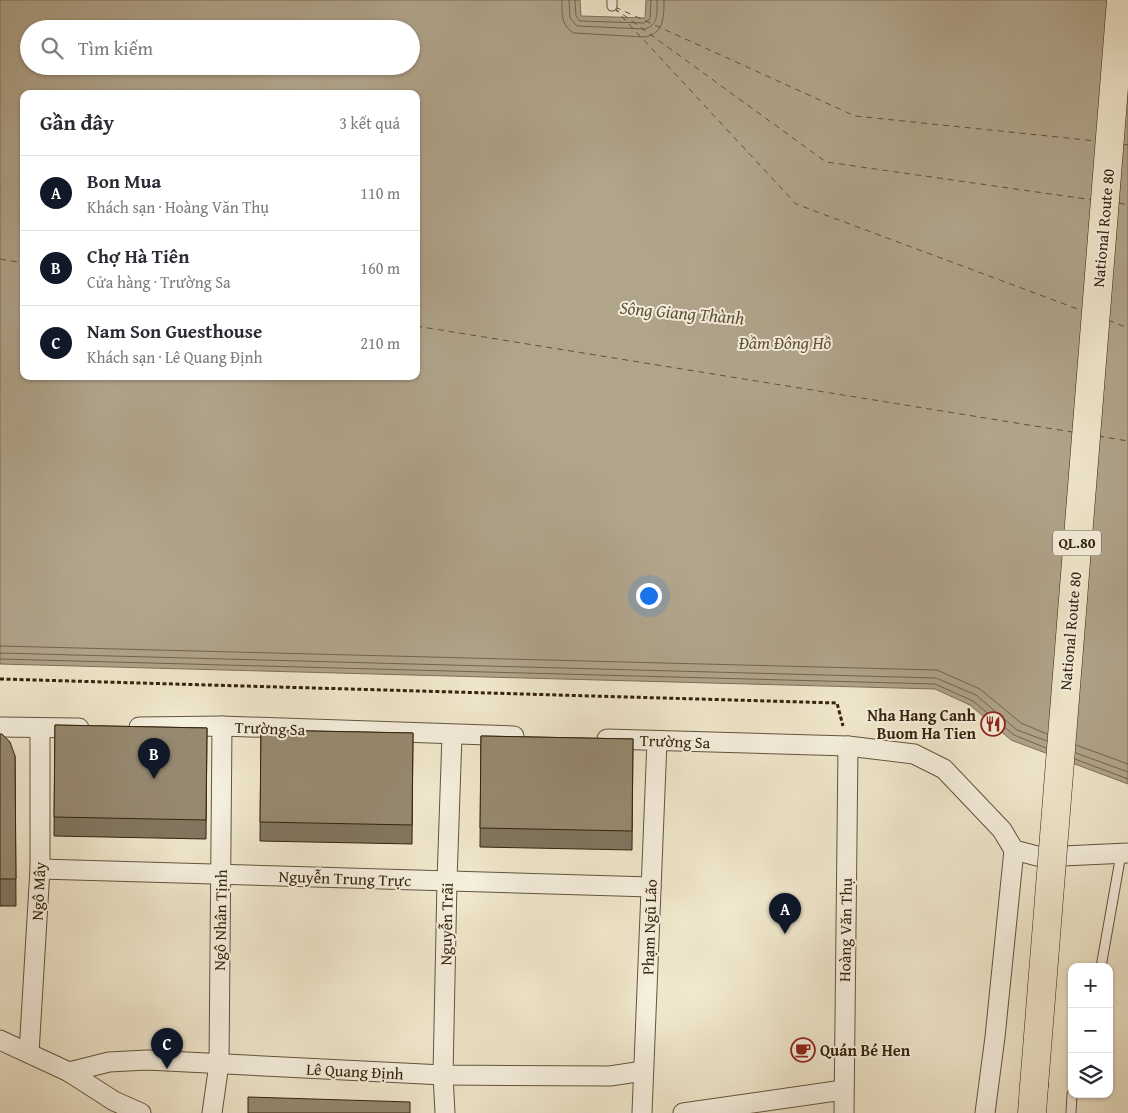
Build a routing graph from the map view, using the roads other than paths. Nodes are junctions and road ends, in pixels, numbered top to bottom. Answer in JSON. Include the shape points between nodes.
{"nodes":[{"id":1,"x":1121,"y":0,"type":"edge"},
{"id":2,"x":222,"y":726,"type":"junction"},
{"id":3,"x":0,"y":727,"type":"edge"},
{"id":4,"x":98,"y":728,"type":"edge"},
{"id":5,"x":126,"y":728,"type":"edge"},
{"id":6,"x":40,"y":729,"type":"junction"},
{"id":7,"x":452,"y":735,"type":"junction"},
{"id":8,"x":530,"y":737,"type":"edge"},
{"id":9,"x":589,"y":739,"type":"edge"},
{"id":10,"x":657,"y":741,"type":"junction"},
{"id":11,"x":848,"y":746,"type":"junction"},
{"id":12,"x":1014,"y":850,"type":"junction"},
{"id":13,"x":1124,"y":854,"type":"edge"},
{"id":14,"x":40,"y":869,"type":"junction"},
{"id":15,"x":221,"y":874,"type":"junction"},
{"id":16,"x":447,"y":881,"type":"junction"},
{"id":17,"x":651,"y":887,"type":"junction"},
{"id":18,"x":1102,"y":963,"type":"edge"},
{"id":19,"x":0,"y":1040,"type":"edge"},
{"id":20,"x":29,"y":1053,"type":"junction"},
{"id":21,"x":219,"y":1064,"type":"junction"},
{"id":22,"x":643,"y":1071,"type":"junction"},
{"id":23,"x":68,"y":1072,"type":"junction"},
{"id":24,"x":443,"y":1075,"type":"junction"},
{"id":25,"x":843,"y":1090,"type":"junction"},
{"id":26,"x":1072,"y":1098,"type":"edge"},
{"id":27,"x":141,"y":1113,"type":"edge"},
{"id":28,"x":212,"y":1113,"type":"edge"},
{"id":29,"x":445,"y":1113,"type":"edge"},
{"id":30,"x":642,"y":1113,"type":"edge"},
{"id":31,"x":683,"y":1113,"type":"edge"},
{"id":32,"x":844,"y":1113,"type":"edge"},
{"id":33,"x":985,"y":1113,"type":"edge"},
{"id":34,"x":1032,"y":1113,"type":"edge"},
{"id":35,"x":1071,"y":1113,"type":"edge"}],
"edges":[{"from":1,"to":34,"type":"highway","name":"National Route 80","number":"QL.80","bridge":true},
{"from":2,"to":5,"type":"street","name":"Trường Sa"},
{"from":2,"to":7,"type":"street","name":"Trường Sa"},
{"from":2,"to":15,"type":"street","name":"Ngô Nhân Tịnh"},
{"from":3,"to":6,"type":"street"},
{"from":4,"to":6,"type":"street"},
{"from":6,"to":14,"type":"street","name":"Ngô Mây"},
{"from":7,"to":8,"type":"street","name":"Trường Sa"},
{"from":7,"to":16,"type":"street","name":"Nguyễn Trãi"},
{"from":9,"to":10,"type":"street","name":"Trường Sa"},
{"from":10,"to":11,"type":"street","name":"Trường Sa"},
{"from":10,"to":17,"type":"street","name":"Phạm Ngũ Lão"},
{"from":11,"to":12,"type":"street","name":"Trường Sa","via":[[914,754],[944,769],[1002,830]]},
{"from":11,"to":25,"type":"street","name":"Hoàng Văn Thụ"},
{"from":12,"to":13,"type":"street","via":[[1042,856]]},
{"from":12,"to":33,"type":"street"},
{"from":13,"to":18,"type":"lane"},
{"from":14,"to":15,"type":"street","name":"Nguyễn Trung Trực"},
{"from":14,"to":20,"type":"street","name":"Ngô Mây"},
{"from":15,"to":16,"type":"street","name":"Nguyễn Trung Trực"},
{"from":15,"to":21,"type":"street","name":"Ngô Nhân Tịnh"},
{"from":16,"to":17,"type":"street","name":"Nguyễn Trung Trực"},
{"from":16,"to":24,"type":"street","name":"Nguyễn Trãi"},
{"from":17,"to":22,"type":"street","name":"Phạm Ngũ Lão"},
{"from":19,"to":20,"type":"street"},
{"from":20,"to":23,"type":"street"},
{"from":21,"to":23,"type":"street","name":"Lê Quang Định","via":[[147,1060],[109,1062]]},
{"from":21,"to":24,"type":"street","name":"Lê Quang Định"},
{"from":21,"to":28,"type":"street","name":"Ngô Nhân Tịnh"},
{"from":22,"to":24,"type":"street","name":"Lê Quang Định","via":[[610,1076]]},
{"from":22,"to":30,"type":"street","name":"Phạm Ngũ Lão"},
{"from":23,"to":27,"type":"street","via":[[114,1101]]},
{"from":24,"to":29,"type":"street","name":"Nguyễn Trãi"},
{"from":25,"to":31,"type":"street"},
{"from":25,"to":32,"type":"street","name":"Hoàng Văn Thụ"},
{"from":26,"to":35,"type":"lane"}]}
